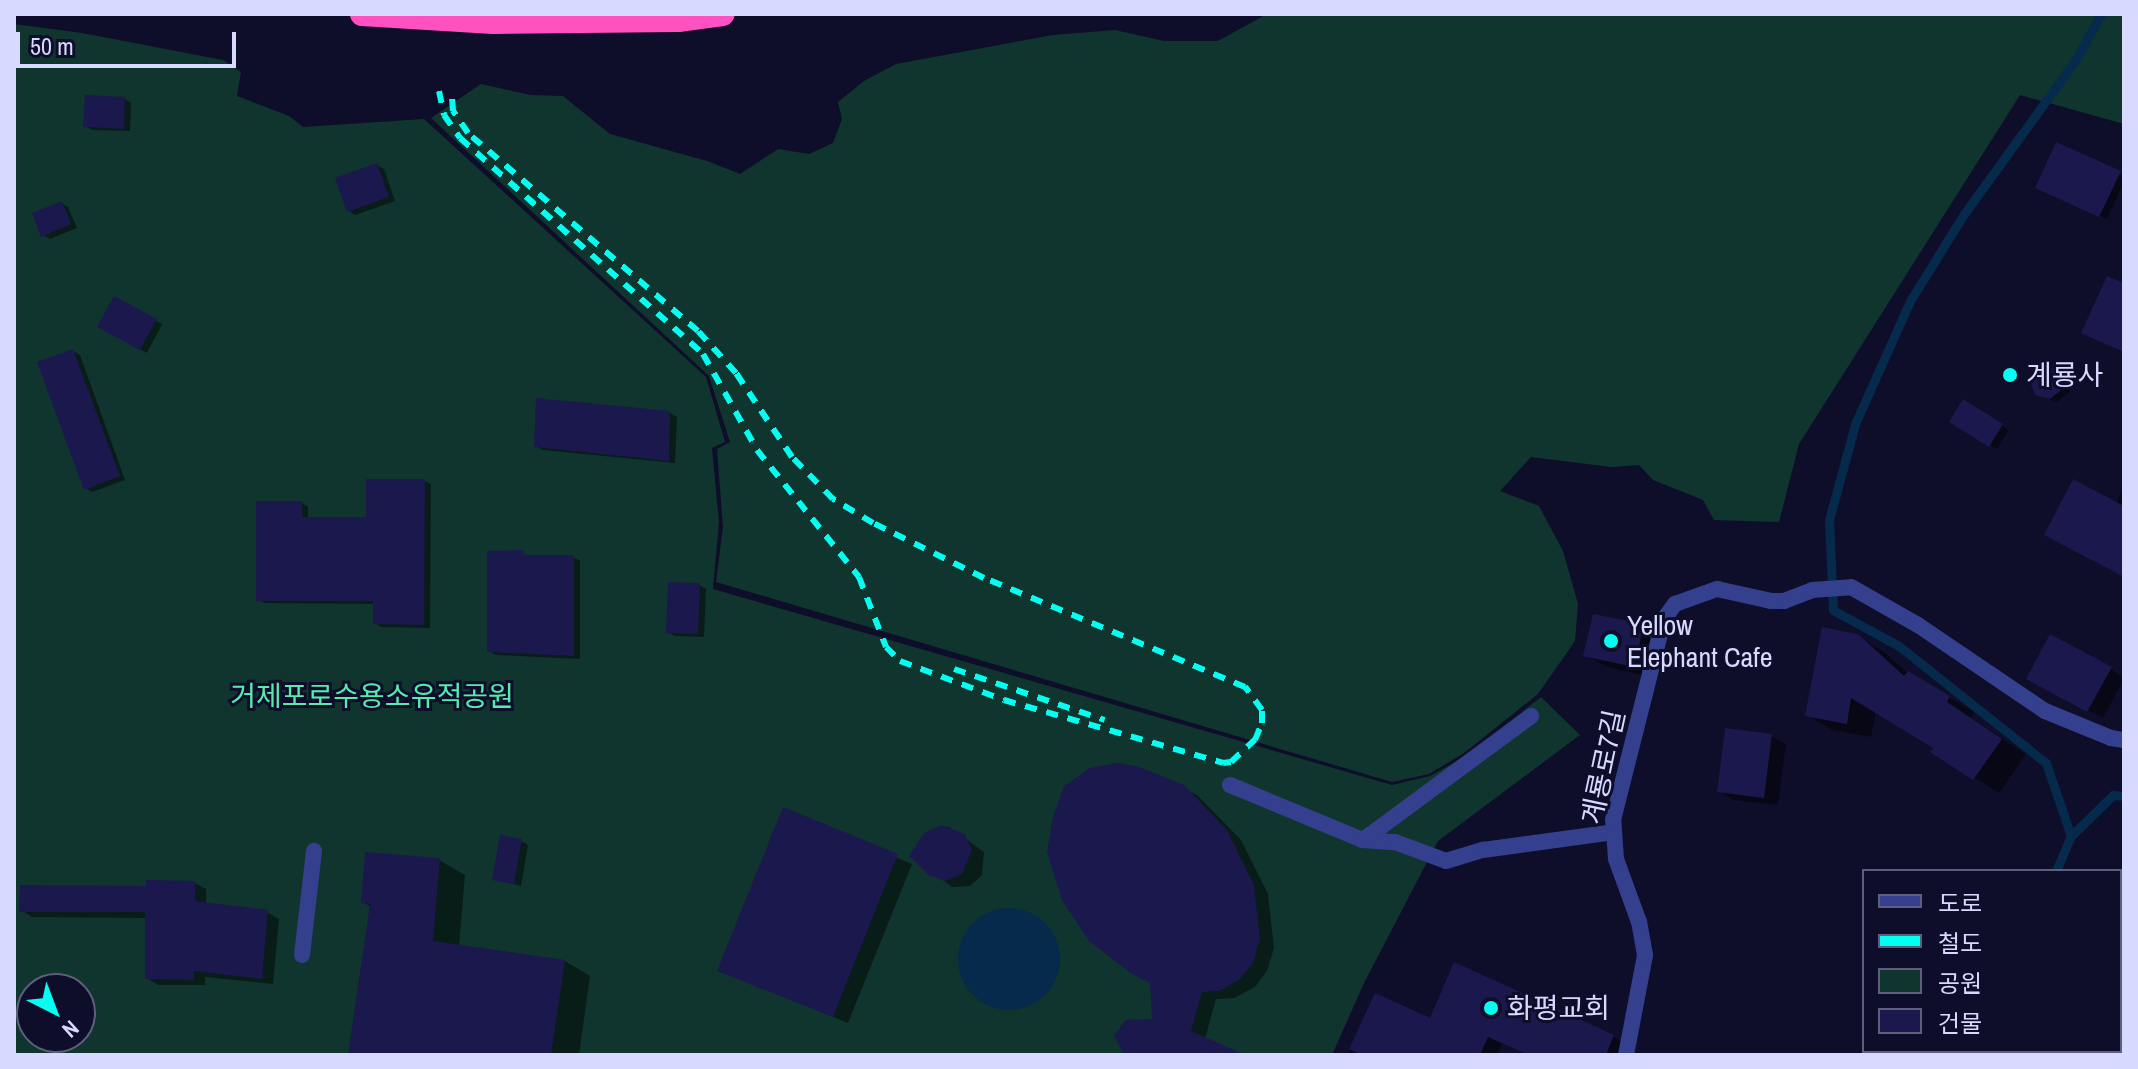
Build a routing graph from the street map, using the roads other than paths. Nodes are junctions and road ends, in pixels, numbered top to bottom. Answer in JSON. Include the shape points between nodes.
{"nodes":[{"id":1,"x":362,"y":14,"type":"edge"},
{"id":2,"x":723,"y":14,"type":"edge"},
{"id":3,"x":1531,"y":716,"type":"dead end"},
{"id":4,"x":2124,"y":740,"type":"edge"},
{"id":5,"x":1230,"y":785,"type":"dead end"},
{"id":6,"x":1614,"y":832,"type":"junction"},
{"id":7,"x":1363,"y":840,"type":"junction"},
{"id":8,"x":314,"y":851,"type":"dead end"},
{"id":9,"x":302,"y":955,"type":"dead end"},
{"id":10,"x":1626,"y":1055,"type":"edge"}],
"edges":[{"from":1,"to":2,"type":"highway","bridge":true,"via":[[493,22],[678,20]]},
{"from":3,"to":7,"type":"street"},
{"from":4,"to":6,"type":"street","name":"계룡로7길","via":[[2045,711],[1885,604],[1840,585],[1784,601],[1706,590],[1668,611],[1616,806]]},
{"from":5,"to":7,"type":"street"},
{"from":6,"to":7,"type":"street","via":[[1483,850],[1446,861],[1395,842]]},
{"from":6,"to":10,"type":"street","name":"계룡로7길","via":[[1616,859],[1645,955]]},
{"from":8,"to":9,"type":"street"}]}
